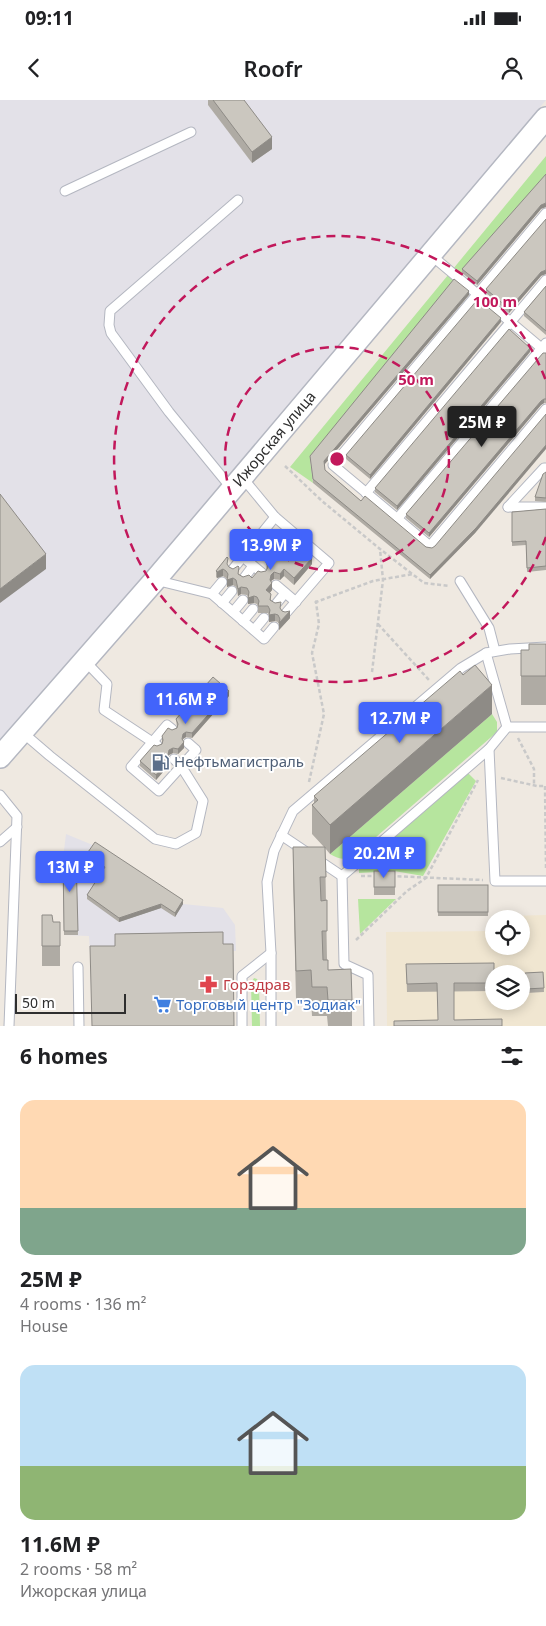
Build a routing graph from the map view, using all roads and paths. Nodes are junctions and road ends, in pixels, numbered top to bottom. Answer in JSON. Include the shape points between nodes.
{"nodes":[{"id":1,"x":546,"y":118,"type":"edge"},
{"id":2,"x":191,"y":132,"type":"dead end"},
{"id":3,"x":65,"y":191,"type":"dead end"},
{"id":4,"x":238,"y":200,"type":"dead end"},
{"id":5,"x":546,"y":213,"type":"edge"},
{"id":6,"x":430,"y":254,"type":"junction"},
{"id":7,"x":546,"y":280,"type":"edge"},
{"id":8,"x":477,"y":294,"type":"junction"},
{"id":9,"x":510,"y":322,"type":"junction"},
{"id":10,"x":545,"y":348,"type":"edge"},
{"id":11,"x":546,"y":410,"type":"edge"},
{"id":12,"x":285,"y":466,"type":"dead end"},
{"id":13,"x":545,"y":467,"type":"edge"},
{"id":14,"x":237,"y":483,"type":"junction"},
{"id":15,"x":366,"y":492,"type":"junction"},
{"id":16,"x":546,"y":507,"type":"edge"},
{"id":17,"x":275,"y":517,"type":"junction"},
{"id":18,"x":397,"y":519,"type":"junction"},
{"id":19,"x":380,"y":549,"type":"junction"},
{"id":20,"x":243,"y":557,"type":"junction"},
{"id":21,"x":254,"y":566,"type":"junction"},
{"id":22,"x":233,"y":569,"type":"edge"},
{"id":23,"x":262,"y":573,"type":"edge"},
{"id":24,"x":414,"y":574,"type":"junction"},
{"id":25,"x":244,"y":578,"type":"edge"},
{"id":26,"x":155,"y":580,"type":"junction"},
{"id":27,"x":383,"y":580,"type":"junction"},
{"id":28,"x":460,"y":581,"type":"joint"},
{"id":29,"x":222,"y":582,"type":"dead end"},
{"id":30,"x":276,"y":585,"type":"dead end"},
{"id":31,"x":232,"y":591,"type":"dead end"},
{"id":32,"x":286,"y":593,"type":"junction"},
{"id":33,"x":304,"y":593,"type":"junction"},
{"id":34,"x":212,"y":594,"type":"junction"},
{"id":35,"x":243,"y":600,"type":"dead end"},
{"id":36,"x":296,"y":602,"type":"junction"},
{"id":37,"x":316,"y":602,"type":"junction"},
{"id":38,"x":222,"y":603,"type":"junction"},
{"id":39,"x":276,"y":604,"type":"edge"},
{"id":40,"x":253,"y":609,"type":"dead end"},
{"id":41,"x":233,"y":612,"type":"junction"},
{"id":42,"x":286,"y":613,"type":"edge"},
{"id":43,"x":264,"y":618,"type":"dead end"},
{"id":44,"x":243,"y":621,"type":"junction"},
{"id":45,"x":378,"y":624,"type":"junction"},
{"id":46,"x":274,"y":627,"type":"dead end"},
{"id":47,"x":254,"y":630,"type":"junction"},
{"id":48,"x":546,"y":647,"type":"edge"},
{"id":49,"x":491,"y":652,"type":"junction"},
{"id":50,"x":85,"y":661,"type":"junction"},
{"id":51,"x":372,"y":672,"type":"dead end"},
{"id":52,"x":437,"y":689,"type":"junction"},
{"id":53,"x":507,"y":727,"type":"junction"},
{"id":54,"x":546,"y":727,"type":"edge"},
{"id":55,"x":172,"y":729,"type":"edge"},
{"id":56,"x":21,"y":732,"type":"junction"},
{"id":57,"x":188,"y":743,"type":"dead end"},
{"id":58,"x":155,"y":744,"type":"junction"},
{"id":59,"x":489,"y":749,"type":"junction"},
{"id":60,"x":0,"y":757,"type":"edge"},
{"id":61,"x":174,"y":759,"type":"dead end"},
{"id":62,"x":489,"y":759,"type":"junction"},
{"id":63,"x":182,"y":766,"type":"junction"},
{"id":64,"x":162,"y":773,"type":"edge"},
{"id":65,"x":490,"y":776,"type":"junction"},
{"id":66,"x":169,"y":780,"type":"junction"},
{"id":67,"x":534,"y":785,"type":"junction"},
{"id":68,"x":545,"y":786,"type":"edge"},
{"id":69,"x":0,"y":795,"type":"edge"},
{"id":70,"x":546,"y":798,"type":"edge"},
{"id":71,"x":304,"y":801,"type":"junction"},
{"id":72,"x":17,"y":827,"type":"junction"},
{"id":73,"x":281,"y":836,"type":"junction"},
{"id":74,"x":0,"y":842,"type":"edge"},
{"id":75,"x":546,"y":871,"type":"edge"},
{"id":76,"x":342,"y":876,"type":"junction"},
{"id":77,"x":379,"y":876,"type":"edge"},
{"id":78,"x":389,"y":876,"type":"edge"},
{"id":79,"x":426,"y":878,"type":"junction"},
{"id":80,"x":495,"y":881,"type":"junction"},
{"id":81,"x":546,"y":881,"type":"edge"},
{"id":82,"x":344,"y":951,"type":"junction"},
{"id":83,"x":271,"y":953,"type":"junction"},
{"id":84,"x":78,"y":967,"type":"dead end"},
{"id":85,"x":9,"y":1026,"type":"edge"},
{"id":86,"x":79,"y":1026,"type":"edge"},
{"id":87,"x":242,"y":1026,"type":"edge"},
{"id":88,"x":271,"y":1026,"type":"edge"},
{"id":89,"x":369,"y":1026,"type":"edge"}],
"edges":[{"from":1,"to":6,"type":"street","name":"Ижорская улица"},
{"from":2,"to":3,"type":"lane"},
{"from":4,"to":14,"type":"lane","via":[[110,311],[109,325],[111,333],[169,412]]},
{"from":5,"to":8,"type":"lane"},
{"from":6,"to":8,"type":"lane"},
{"from":6,"to":14,"type":"street","name":"Ижорская улица"},
{"from":7,"to":9,"type":"lane"},
{"from":8,"to":9,"type":"lane"},
{"from":8,"to":15,"type":"lane","via":[[333,465]]},
{"from":9,"to":10,"type":"lane"},
{"from":9,"to":15,"type":"lane"},
{"from":10,"to":18,"type":"lane"},
{"from":11,"to":18,"type":"lane","via":[[430,546]]},
{"from":12,"to":19,"type":"path"},
{"from":13,"to":16,"type":"lane","via":[[508,507]]},
{"from":14,"to":17,"type":"lane"},
{"from":14,"to":26,"type":"street","name":"Ижорская улица"},
{"from":15,"to":18,"type":"lane"},
{"from":17,"to":20,"type":"lane"},
{"from":17,"to":33,"type":"lane","via":[[329,563]]},
{"from":19,"to":24,"type":"path"},
{"from":19,"to":27,"type":"path"},
{"from":20,"to":21,"type":"lane"},
{"from":20,"to":22,"type":"lane"},
{"from":21,"to":23,"type":"lane"},
{"from":21,"to":25,"type":"lane"},
{"from":24,"to":27,"type":"path"},
{"from":24,"to":28,"type":"path","via":[[424,582],[449,586]]},
{"from":26,"to":34,"type":"lane"},
{"from":26,"to":50,"type":"street","name":"Ижорская улица"},
{"from":27,"to":37,"type":"path"},
{"from":27,"to":45,"type":"path"},
{"from":28,"to":49,"type":"lane","via":[[489,628]]},
{"from":29,"to":34,"type":"lane"},
{"from":30,"to":32,"type":"lane"},
{"from":31,"to":38,"type":"lane"},
{"from":32,"to":36,"type":"lane"},
{"from":32,"to":39,"type":"lane"},
{"from":33,"to":36,"type":"lane"},
{"from":33,"to":37,"type":"path"},
{"from":34,"to":38,"type":"lane"},
{"from":35,"to":41,"type":"lane"},
{"from":36,"to":42,"type":"lane"},
{"from":37,"to":71,"type":"path","via":[[319,624],[312,653],[324,714]]},
{"from":38,"to":41,"type":"lane"},
{"from":40,"to":44,"type":"lane"},
{"from":41,"to":44,"type":"lane"},
{"from":43,"to":47,"type":"lane"},
{"from":44,"to":47,"type":"lane"},
{"from":45,"to":51,"type":"path"},
{"from":45,"to":52,"type":"path"},
{"from":46,"to":47,"type":"lane","via":[[264,639]]},
{"from":48,"to":49,"type":"lane"},
{"from":49,"to":52,"type":"lane","via":[[461,668]]},
{"from":49,"to":53,"type":"lane"},
{"from":50,"to":56,"type":"street","name":"Ижорская улица"},
{"from":50,"to":58,"type":"lane","via":[[107,684],[104,710]]},
{"from":52,"to":71,"type":"lane"},
{"from":53,"to":54,"type":"lane"},
{"from":53,"to":59,"type":"lane"},
{"from":53,"to":67,"type":"path","via":[[517,735],[534,769]]},
{"from":55,"to":58,"type":"lane","via":[[168,725]]},
{"from":56,"to":60,"type":"street","name":"Ижорская улица"},
{"from":56,"to":63,"type":"lane","via":[[154,839],[176,844],[196,833],[203,801]]},
{"from":57,"to":63,"type":"lane","via":[[196,750]]},
{"from":58,"to":66,"type":"lane","via":[[131,767],[159,792]]},
{"from":59,"to":62,"type":"lane"},
{"from":59,"to":76,"type":"lane"},
{"from":61,"to":63,"type":"lane"},
{"from":62,"to":65,"type":"lane"},
{"from":62,"to":79,"type":"path"},
{"from":63,"to":66,"type":"lane"},
{"from":64,"to":66,"type":"lane"},
{"from":65,"to":67,"type":"path"},
{"from":65,"to":80,"type":"lane"},
{"from":67,"to":68,"type":"path"},
{"from":68,"to":70,"type":"path"},
{"from":69,"to":72,"type":"lane","via":[[17,816]]},
{"from":70,"to":75,"type":"path"},
{"from":71,"to":73,"type":"lane","via":[[293,811]]},
{"from":72,"to":74,"type":"lane"},
{"from":72,"to":85,"type":"lane"},
{"from":73,"to":76,"type":"lane"},
{"from":73,"to":83,"type":"lane","via":[[267,882]]},
{"from":76,"to":77,"type":"path"},
{"from":76,"to":82,"type":"lane"},
{"from":78,"to":79,"type":"path"},
{"from":79,"to":80,"type":"path"},
{"from":79,"to":82,"type":"path","via":[[407,891]]},
{"from":80,"to":81,"type":"lane"},
{"from":82,"to":89,"type":"lane","via":[[344,964],[368,975]]},
{"from":83,"to":87,"type":"lane","via":[[242,976]]},
{"from":83,"to":88,"type":"lane"},
{"from":84,"to":86,"type":"lane"}]}
